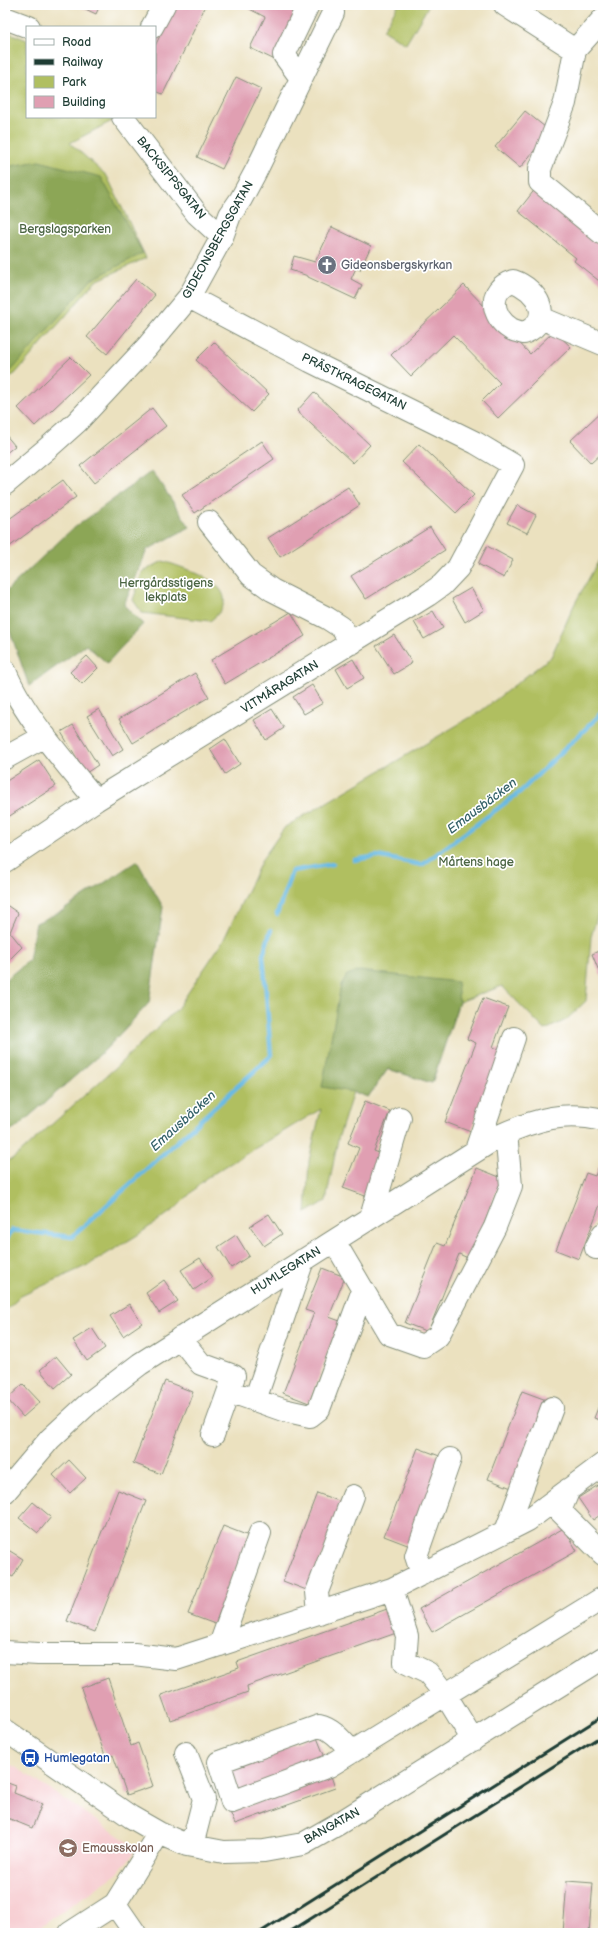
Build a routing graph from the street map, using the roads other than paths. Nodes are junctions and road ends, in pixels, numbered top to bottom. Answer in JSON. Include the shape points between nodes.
{"nodes":[{"id":1,"x":164,"y":5,"type":"edge"},
{"id":2,"x":308,"y":5,"type":"edge"},
{"id":3,"x":506,"y":5,"type":"edge"},
{"id":4,"x":333,"y":13,"type":"dead end"},
{"id":5,"x":5,"y":18,"type":"edge"},
{"id":6,"x":603,"y":19,"type":"edge"},
{"id":7,"x":26,"y":26,"type":"edge"},
{"id":8,"x":153,"y":26,"type":"edge"},
{"id":9,"x":575,"y":50,"type":"junction"},
{"id":10,"x":302,"y":78,"type":"junction"},
{"id":11,"x":124,"y":118,"type":"edge"},
{"id":12,"x":603,"y":234,"type":"edge"},
{"id":13,"x":222,"y":237,"type":"junction"},
{"id":14,"x":189,"y":297,"type":"junction"},
{"id":15,"x":541,"y":318,"type":"dead end"},
{"id":16,"x":603,"y":344,"type":"edge"},
{"id":17,"x":510,"y":470,"type":"joint"},
{"id":18,"x":5,"y":484,"type":"edge"},
{"id":19,"x":209,"y":522,"type":"dead end"},
{"id":20,"x":352,"y":643,"type":"junction"},
{"id":21,"x":5,"y":672,"type":"edge"},
{"id":22,"x":45,"y":736,"type":"junction"},
{"id":23,"x":5,"y":758,"type":"edge"},
{"id":24,"x":96,"y":800,"type":"junction"},
{"id":25,"x":5,"y":861,"type":"edge"},
{"id":26,"x":514,"y":1038,"type":"dead end"},
{"id":27,"x":400,"y":1118,"type":"dead end"},
{"id":28,"x":603,"y":1120,"type":"edge"},
{"id":29,"x":506,"y":1132,"type":"junction"},
{"id":30,"x":476,"y":1150,"type":"junction"},
{"id":31,"x":371,"y":1217,"type":"junction"},
{"id":32,"x":334,"y":1241,"type":"junction"},
{"id":33,"x":303,"y":1260,"type":"junction"},
{"id":34,"x":363,"y":1290,"type":"junction"},
{"id":35,"x":180,"y":1338,"type":"junction"},
{"id":36,"x":229,"y":1391,"type":"junction"},
{"id":37,"x":255,"y":1400,"type":"junction"},
{"id":38,"x":552,"y":1408,"type":"dead end"},
{"id":39,"x":213,"y":1435,"type":"dead end"},
{"id":40,"x":450,"y":1459,"type":"dead end"},
{"id":41,"x":603,"y":1464,"type":"edge"},
{"id":42,"x":569,"y":1489,"type":"junction"},
{"id":43,"x":5,"y":1492,"type":"edge"},
{"id":44,"x":353,"y":1496,"type":"dead end"},
{"id":45,"x":506,"y":1531,"type":"junction"},
{"id":46,"x":260,"y":1533,"type":"dead end"},
{"id":47,"x":603,"y":1554,"type":"edge"},
{"id":48,"x":422,"y":1574,"type":"junction"},
{"id":49,"x":392,"y":1589,"type":"junction"},
{"id":50,"x":603,"y":1598,"type":"edge"},
{"id":51,"x":319,"y":1613,"type":"junction"},
{"id":52,"x":220,"y":1645,"type":"junction"},
{"id":53,"x":5,"y":1652,"type":"edge"},
{"id":54,"x":603,"y":1658,"type":"edge"},
{"id":55,"x":445,"y":1694,"type":"junction"},
{"id":56,"x":5,"y":1730,"type":"edge"},
{"id":57,"x":473,"y":1740,"type":"junction"},
{"id":58,"x":352,"y":1752,"type":"junction"},
{"id":59,"x":186,"y":1753,"type":"dead end"},
{"id":60,"x":159,"y":1833,"type":"junction"},
{"id":61,"x":187,"y":1845,"type":"junction"},
{"id":62,"x":115,"y":1904,"type":"junction"},
{"id":63,"x":70,"y":1933,"type":"edge"},
{"id":64,"x":135,"y":1933,"type":"edge"}],
"edges":[{"from":1,"to":8,"type":"street"},
{"from":2,"to":10,"type":"street","via":[[284,55]]},
{"from":3,"to":9,"type":"street"},
{"from":4,"to":10,"type":"street","name":"GIDEONSBERGSGATAN"},
{"from":5,"to":7,"type":"street"},
{"from":6,"to":9,"type":"street"},
{"from":9,"to":12,"type":"street","via":[[565,103],[540,169],[540,182]]},
{"from":10,"to":13,"type":"street","name":"GIDEONSBERGSGATAN","via":[[256,171],[230,215]]},
{"from":11,"to":13,"type":"street","name":"BACKSIPPSGATAN","via":[[197,214]]},
{"from":13,"to":14,"type":"street","name":"GIDEONSBERGSGATAN"},
{"from":14,"to":17,"type":"street","name":"PRÄSTKRAGEGATAN","via":[[310,361],[476,443],[513,465]]},
{"from":14,"to":18,"type":"street","name":"GIDEONSBERGSGATAN","via":[[147,347],[77,422]]},
{"from":15,"to":16,"type":"street"},
{"from":17,"to":20,"type":"street","name":"VITMÅRAGATAN","via":[[458,568],[428,595]]},
{"from":19,"to":20,"type":"street","via":[[251,575],[272,590],[341,627]]},
{"from":20,"to":24,"type":"street","name":"VITMÅRAGATAN"},
{"from":21,"to":22,"type":"street","via":[[20,700]]},
{"from":22,"to":23,"type":"street"},
{"from":22,"to":24,"type":"street"},
{"from":24,"to":25,"type":"street","name":"VITMÅRAGATAN"},
{"from":26,"to":30,"type":"street"},
{"from":27,"to":31,"type":"street"},
{"from":28,"to":29,"type":"street","name":"HUMLEGATAN","via":[[572,1115],[530,1122]]},
{"from":29,"to":30,"type":"street","name":"HUMLEGATAN"},
{"from":29,"to":34,"type":"street","via":[[511,1186],[495,1227],[438,1336],[423,1346],[389,1334]]},
{"from":30,"to":31,"type":"street","name":"HUMLEGATAN"},
{"from":31,"to":32,"type":"street","name":"HUMLEGATAN"},
{"from":32,"to":33,"type":"street","name":"HUMLEGATAN"},
{"from":32,"to":34,"type":"street"},
{"from":33,"to":35,"type":"street","name":"HUMLEGATAN"},
{"from":33,"to":37,"type":"street"},
{"from":34,"to":37,"type":"street","via":[[319,1409],[310,1416]]},
{"from":35,"to":36,"type":"street","via":[[201,1364],[234,1376]]},
{"from":35,"to":43,"type":"street","name":"HUMLEGATAN","via":[[140,1364],[89,1403],[50,1439]]},
{"from":36,"to":37,"type":"street"},
{"from":36,"to":39,"type":"street"},
{"from":38,"to":45,"type":"street"},
{"from":40,"to":48,"type":"street","via":[[416,1556]]},
{"from":41,"to":42,"type":"street"},
{"from":42,"to":45,"type":"street","via":[[528,1520]]},
{"from":42,"to":47,"type":"street","via":[[560,1511]]},
{"from":44,"to":51,"type":"street","via":[[317,1592]]},
{"from":45,"to":48,"type":"street"},
{"from":46,"to":52,"type":"street"},
{"from":48,"to":49,"type":"street"},
{"from":49,"to":51,"type":"street"},
{"from":49,"to":55,"type":"street","via":[[408,1636],[405,1662],[428,1673]]},
{"from":50,"to":55,"type":"street"},
{"from":51,"to":52,"type":"street"},
{"from":52,"to":53,"type":"street","via":[[176,1659],[134,1654]]},
{"from":54,"to":57,"type":"street","name":"BANGATAN"},
{"from":55,"to":57,"type":"street"},
{"from":55,"to":58,"type":"street"},
{"from":56,"to":60,"type":"street","name":"BANGATAN","via":[[131,1817]]},
{"from":57,"to":61,"type":"street","name":"BANGATAN","via":[[302,1844],[264,1851],[224,1852]]},
{"from":58,"to":58,"type":"street","via":[[335,1733],[319,1726],[219,1762],[232,1802],[329,1766]]},
{"from":59,"to":61,"type":"street","via":[[204,1799],[195,1834]]},
{"from":60,"to":61,"type":"street","name":"BANGATAN"},
{"from":60,"to":62,"type":"street"},
{"from":62,"to":63,"type":"street"},
{"from":62,"to":64,"type":"street"}]}
